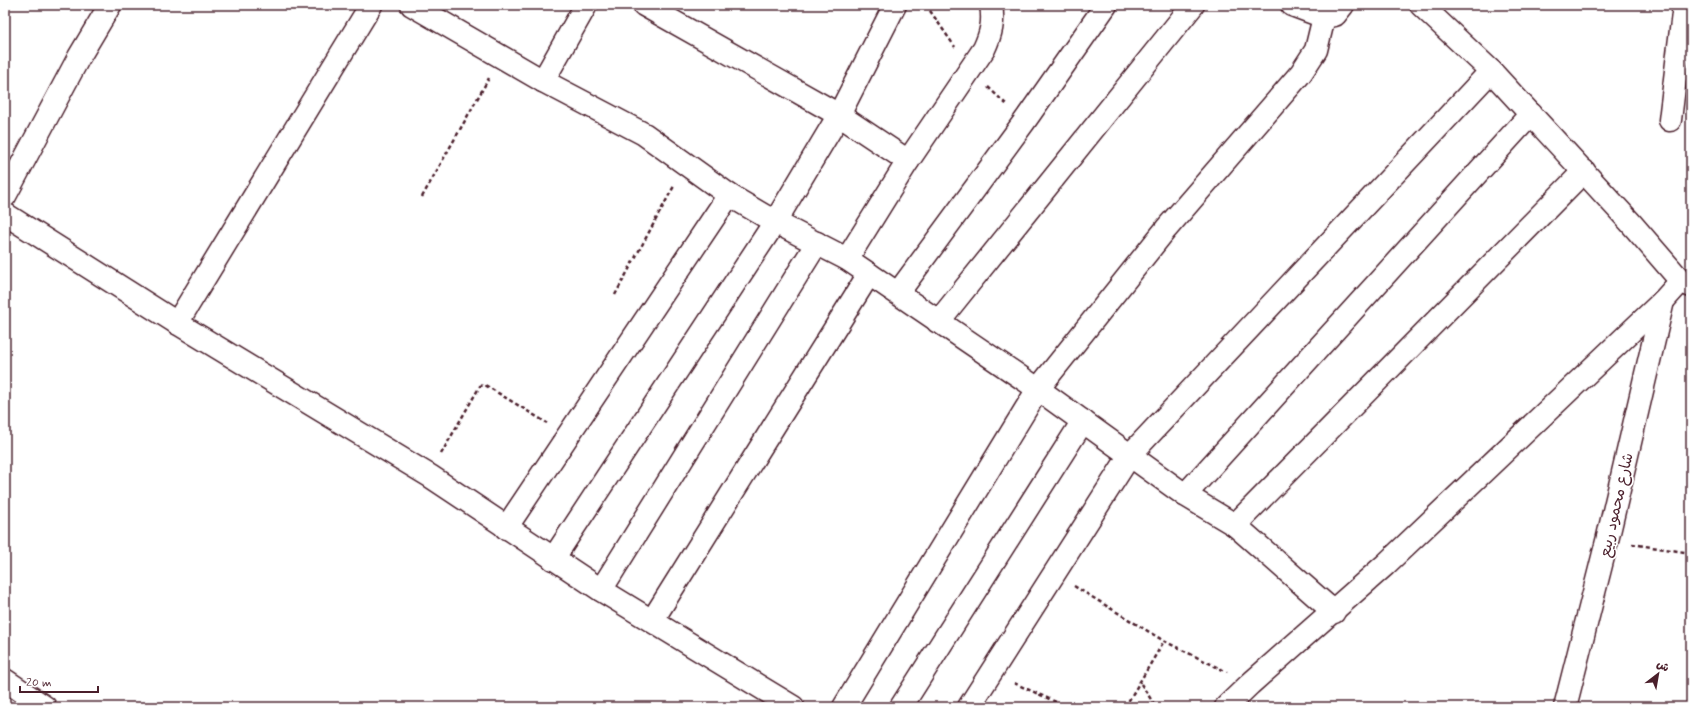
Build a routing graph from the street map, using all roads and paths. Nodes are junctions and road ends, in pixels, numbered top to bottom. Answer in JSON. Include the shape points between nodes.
{"nodes":[{"id":1,"x":110,"y":5,"type":"edge"},
{"id":2,"x":372,"y":5,"type":"edge"},
{"id":3,"x":412,"y":5,"type":"edge"},
{"id":4,"x":586,"y":5,"type":"edge"},
{"id":5,"x":644,"y":5,"type":"edge"},
{"id":6,"x":895,"y":5,"type":"edge"},
{"id":7,"x":992,"y":5,"type":"edge"},
{"id":8,"x":1106,"y":5,"type":"edge"},
{"id":9,"x":1192,"y":5,"type":"edge"},
{"id":10,"x":1292,"y":5,"type":"edge"},
{"id":11,"x":1343,"y":5,"type":"edge"},
{"id":12,"x":1421,"y":5,"type":"edge"},
{"id":13,"x":1684,"y":5,"type":"edge"},
{"id":14,"x":1324,"y":17,"type":"junction"},
{"id":15,"x":501,"y":57,"type":"junction"},
{"id":16,"x":1491,"y":70,"type":"junction"},
{"id":17,"x":543,"y":81,"type":"junction"},
{"id":18,"x":1531,"y":114,"type":"junction"},
{"id":19,"x":840,"y":115,"type":"junction"},
{"id":20,"x":1670,"y":120,"type":"dead end"},
{"id":21,"x":908,"y":161,"type":"junction"},
{"id":22,"x":687,"y":163,"type":"junction"},
{"id":23,"x":1584,"y":172,"type":"junction"},
{"id":24,"x":730,"y":194,"type":"junction"},
{"id":25,"x":5,"y":196,"type":"edge"},
{"id":26,"x":422,"y":197,"type":"dead end"},
{"id":27,"x":5,"y":214,"type":"edge"},
{"id":28,"x":775,"y":222,"type":"junction"},
{"id":29,"x":817,"y":242,"type":"junction"},
{"id":30,"x":847,"y":259,"type":"junction"},
{"id":31,"x":869,"y":274,"type":"junction"},
{"id":32,"x":1686,"y":284,"type":"edge"},
{"id":33,"x":898,"y":293,"type":"junction"},
{"id":34,"x":614,"y":295,"type":"dead end"},
{"id":35,"x":1663,"y":301,"type":"junction"},
{"id":36,"x":938,"y":322,"type":"junction"},
{"id":37,"x":177,"y":323,"type":"junction"},
{"id":38,"x":1038,"y":389,"type":"junction"},
{"id":39,"x":1082,"y":421,"type":"junction"},
{"id":40,"x":568,"y":436,"type":"junction"},
{"id":41,"x":1130,"y":455,"type":"junction"},
{"id":42,"x":430,"y":476,"type":"junction"},
{"id":43,"x":1185,"y":495,"type":"junction"},
{"id":44,"x":1235,"y":525,"type":"junction"},
{"id":45,"x":506,"y":528,"type":"junction"},
{"id":46,"x":1607,"y":541,"type":"junction"},
{"id":47,"x":1691,"y":553,"type":"edge"},
{"id":48,"x":553,"y":559,"type":"junction"},
{"id":49,"x":1054,"y":574,"type":"junction"},
{"id":50,"x":601,"y":590,"type":"junction"},
{"id":51,"x":1334,"y":612,"type":"junction"},
{"id":52,"x":652,"y":621,"type":"junction"},
{"id":53,"x":1164,"y":641,"type":"junction"},
{"id":54,"x":991,"y":672,"type":"junction"},
{"id":55,"x":5,"y":680,"type":"edge"},
{"id":56,"x":1141,"y":684,"type":"junction"},
{"id":57,"x":1250,"y":684,"type":"junction"},
{"id":58,"x":45,"y":707,"type":"edge"},
{"id":59,"x":793,"y":707,"type":"edge"},
{"id":60,"x":844,"y":707,"type":"edge"},
{"id":61,"x":901,"y":707,"type":"edge"},
{"id":62,"x":969,"y":707,"type":"edge"},
{"id":63,"x":1067,"y":707,"type":"edge"},
{"id":64,"x":1126,"y":707,"type":"edge"},
{"id":65,"x":1156,"y":707,"type":"edge"},
{"id":66,"x":1226,"y":707,"type":"edge"},
{"id":67,"x":1565,"y":707,"type":"edge"}],
"edges":[{"from":1,"to":25,"type":"street","via":[[79,57]]},
{"from":2,"to":37,"type":"street"},
{"from":3,"to":15,"type":"street"},
{"from":4,"to":17,"type":"street"},
{"from":5,"to":19,"type":"street"},
{"from":6,"to":19,"type":"street"},
{"from":7,"to":21,"type":"street","via":[[993,22],[984,49]]},
{"from":8,"to":33,"type":"street","via":[[1024,122]]},
{"from":9,"to":36,"type":"street"},
{"from":10,"to":14,"type":"street"},
{"from":11,"to":14,"type":"street","via":[[1334,15]]},
{"from":12,"to":16,"type":"street"},
{"from":13,"to":20,"type":"street"},
{"from":14,"to":38,"type":"street","via":[[1316,50],[1301,73],[1166,229]]},
{"from":15,"to":17,"type":"street"},
{"from":15,"to":26,"type":"path"},
{"from":16,"to":18,"type":"street"},
{"from":16,"to":41,"type":"street"},
{"from":17,"to":22,"type":"street","via":[[644,134]]},
{"from":18,"to":23,"type":"street"},
{"from":18,"to":43,"type":"street"},
{"from":19,"to":21,"type":"street"},
{"from":19,"to":28,"type":"street"},
{"from":21,"to":30,"type":"street"},
{"from":22,"to":24,"type":"street"},
{"from":22,"to":34,"type":"path"},
{"from":23,"to":32,"type":"street"},
{"from":23,"to":44,"type":"street"},
{"from":24,"to":28,"type":"street"},
{"from":24,"to":40,"type":"street"},
{"from":27,"to":37,"type":"street"},
{"from":28,"to":29,"type":"street"},
{"from":28,"to":48,"type":"street"},
{"from":29,"to":30,"type":"street"},
{"from":29,"to":50,"type":"street"},
{"from":30,"to":31,"type":"street"},
{"from":31,"to":33,"type":"street"},
{"from":31,"to":52,"type":"street"},
{"from":32,"to":35,"type":"street"},
{"from":33,"to":36,"type":"street"},
{"from":35,"to":46,"type":"street","name":"شارع محمود ربيع"},
{"from":35,"to":51,"type":"street"},
{"from":36,"to":38,"type":"street"},
{"from":37,"to":42,"type":"street"},
{"from":38,"to":39,"type":"street"},
{"from":38,"to":60,"type":"street"},
{"from":39,"to":41,"type":"street"},
{"from":39,"to":61,"type":"street"},
{"from":40,"to":42,"type":"path","via":[[486,385],[480,386]]},
{"from":40,"to":45,"type":"street"},
{"from":41,"to":43,"type":"street"},
{"from":41,"to":49,"type":"street"},
{"from":42,"to":45,"type":"street"},
{"from":43,"to":44,"type":"street"},
{"from":44,"to":51,"type":"street"},
{"from":45,"to":48,"type":"street"},
{"from":46,"to":47,"type":"path"},
{"from":46,"to":67,"type":"street","name":"شارع محمود ربيع"},
{"from":48,"to":50,"type":"street"},
{"from":49,"to":53,"type":"path"},
{"from":49,"to":54,"type":"street"},
{"from":50,"to":52,"type":"street"},
{"from":51,"to":57,"type":"street"},
{"from":52,"to":59,"type":"street"},
{"from":53,"to":56,"type":"path"},
{"from":53,"to":57,"type":"path"},
{"from":54,"to":62,"type":"street"},
{"from":54,"to":63,"type":"path"},
{"from":55,"to":58,"type":"street"},
{"from":56,"to":64,"type":"path"},
{"from":56,"to":65,"type":"path"},
{"from":57,"to":66,"type":"street"}]}
